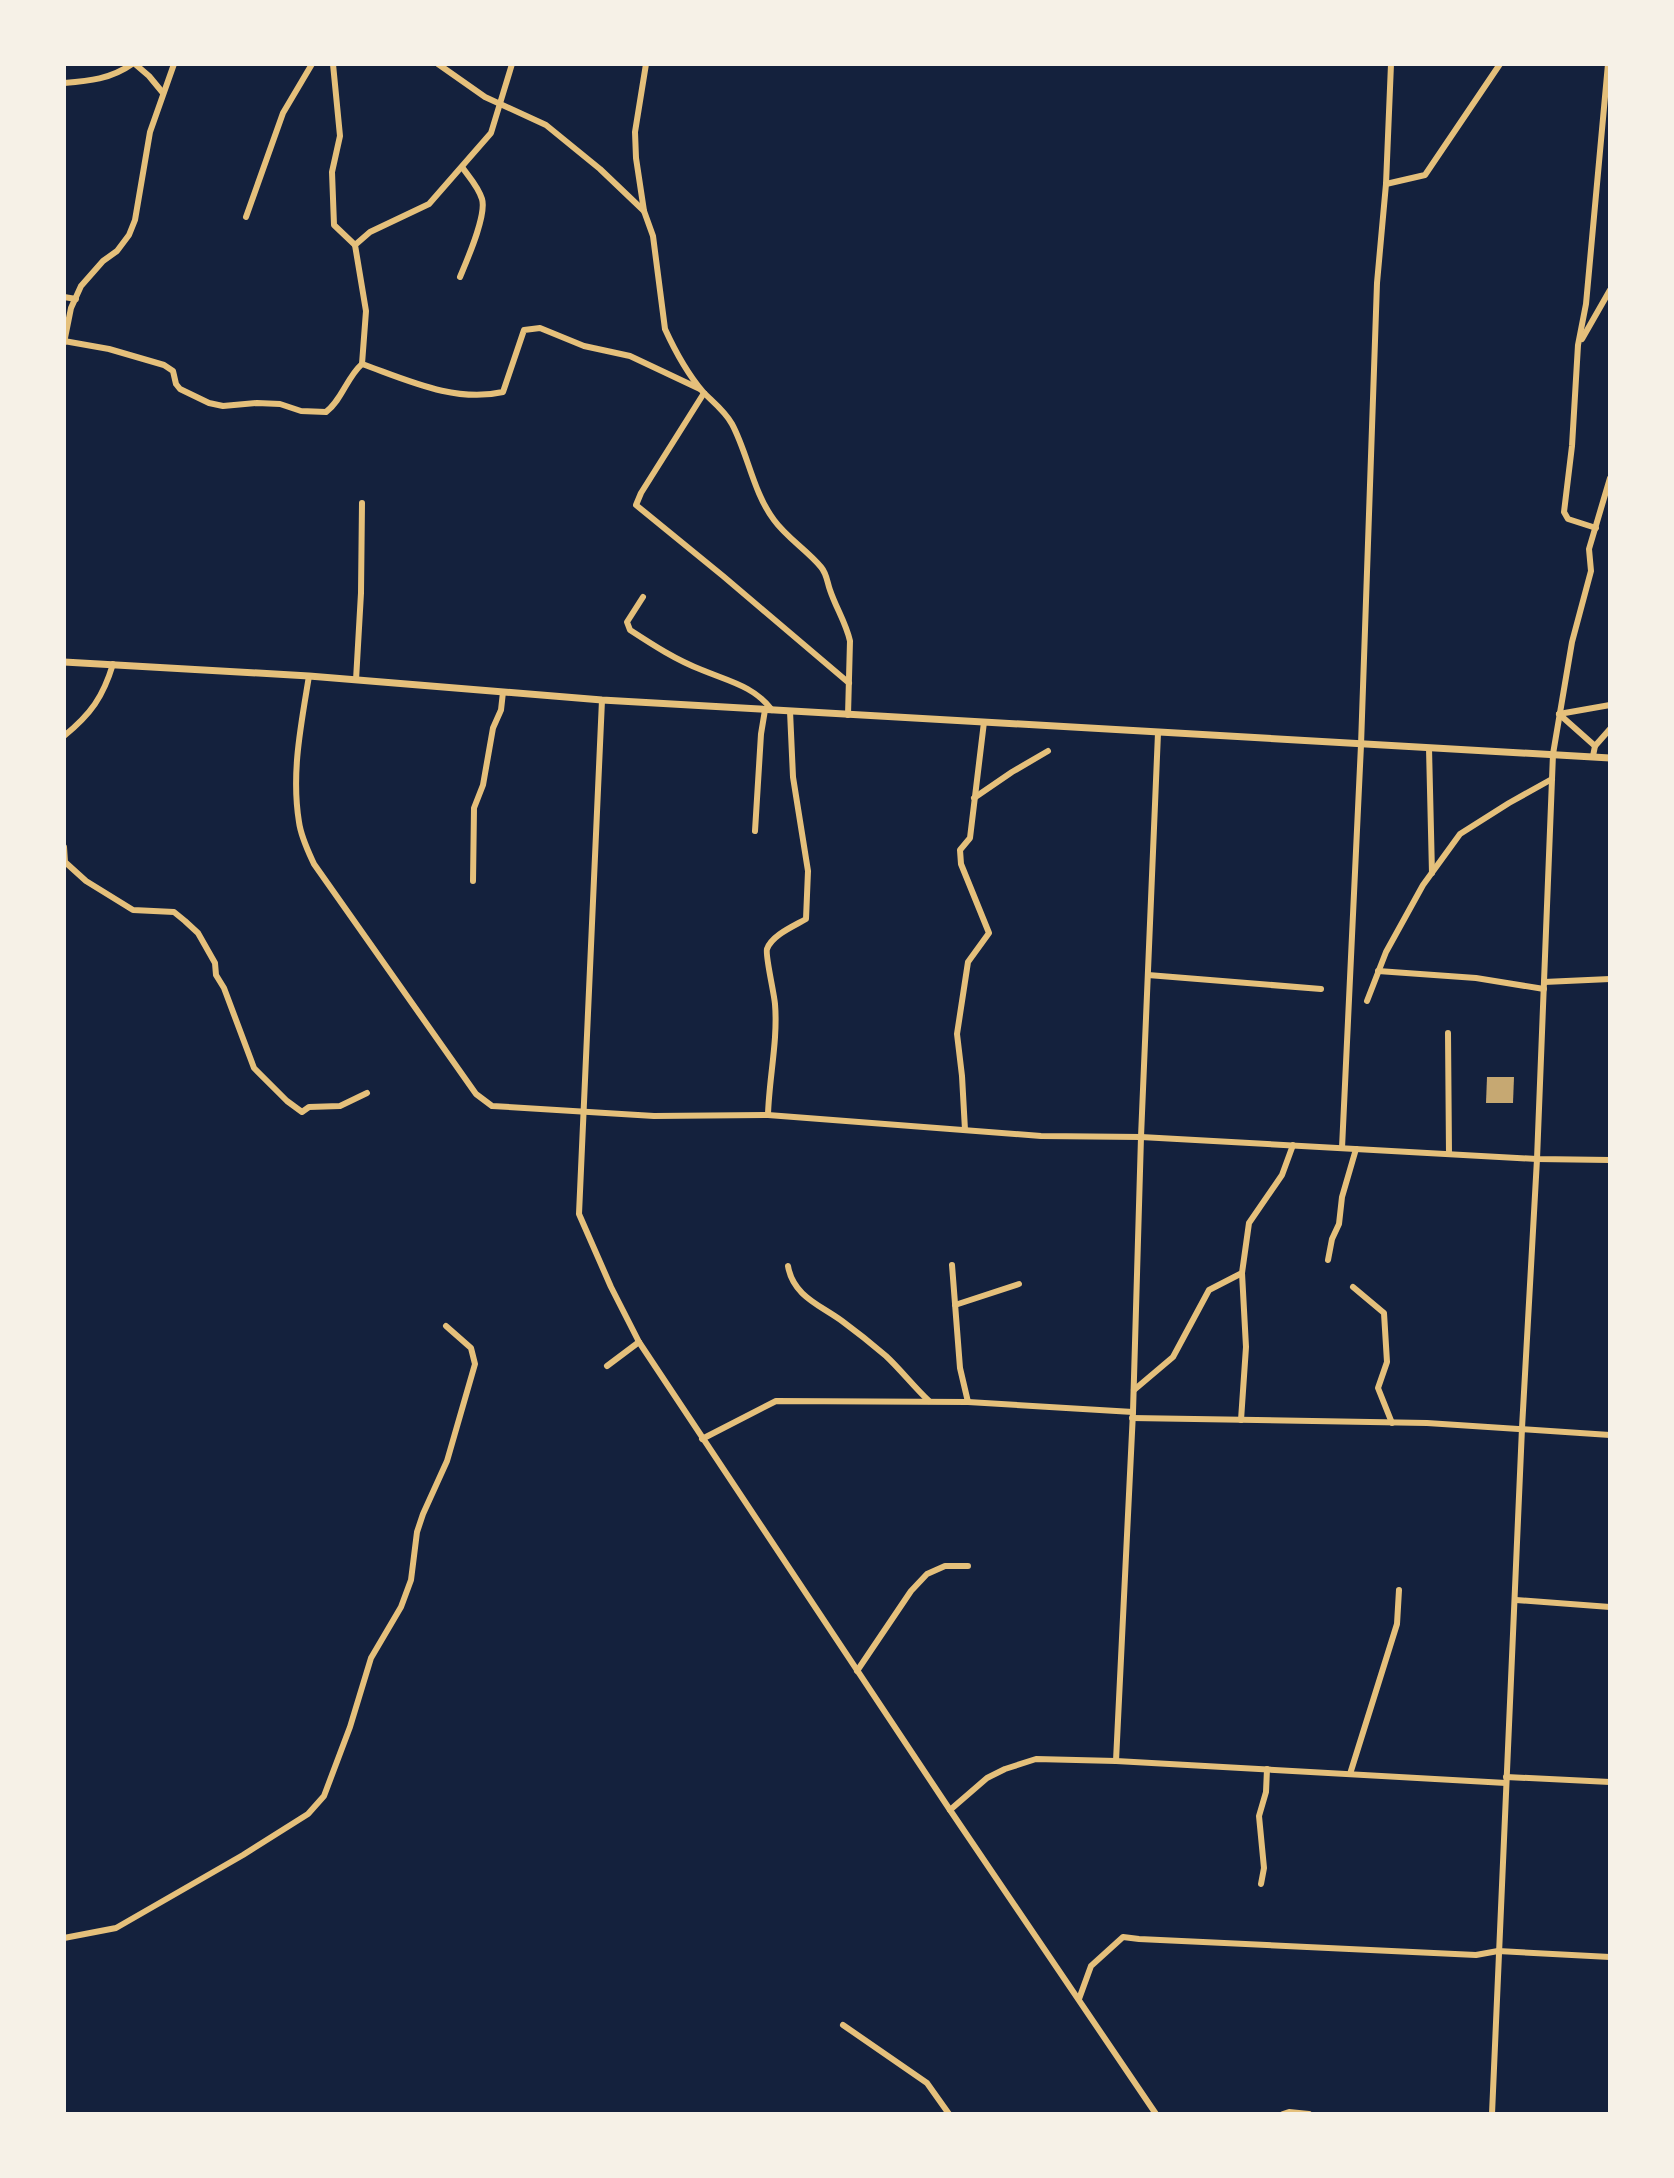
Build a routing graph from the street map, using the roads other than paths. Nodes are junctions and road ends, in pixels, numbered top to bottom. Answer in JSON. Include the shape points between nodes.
{"nodes":[{"id":1,"x":134,"y":64,"type":"edge"},
{"id":2,"x":174,"y":64,"type":"edge"},
{"id":3,"x":312,"y":64,"type":"edge"},
{"id":4,"x":333,"y":64,"type":"edge"},
{"id":5,"x":438,"y":64,"type":"edge"},
{"id":6,"x":512,"y":64,"type":"edge"},
{"id":7,"x":646,"y":64,"type":"edge"},
{"id":8,"x":1391,"y":64,"type":"edge"},
{"id":9,"x":1500,"y":64,"type":"edge"},
{"id":10,"x":1608,"y":64,"type":"edge"},
{"id":11,"x":64,"y":83,"type":"edge"},
{"id":12,"x":163,"y":93,"type":"junction"},
{"id":13,"x":499,"y":104,"type":"junction"},
{"id":14,"x":462,"y":167,"type":"junction"},
{"id":15,"x":1386,"y":184,"type":"junction"},
{"id":16,"x":644,"y":211,"type":"junction"},
{"id":17,"x":246,"y":217,"type":"dead end"},
{"id":18,"x":355,"y":245,"type":"junction"},
{"id":19,"x":460,"y":277,"type":"dead end"},
{"id":20,"x":1610,"y":290,"type":"edge"},
{"id":21,"x":64,"y":297,"type":"edge"},
{"id":22,"x":76,"y":299,"type":"junction"},
{"id":23,"x":64,"y":342,"type":"edge"},
{"id":24,"x":1578,"y":345,"type":"junction"},
{"id":25,"x":362,"y":364,"type":"junction"},
{"id":26,"x":702,"y":391,"type":"junction"},
{"id":27,"x":1610,"y":478,"type":"edge"},
{"id":28,"x":362,"y":503,"type":"dead end"},
{"id":29,"x":1596,"y":528,"type":"junction"},
{"id":30,"x":643,"y":597,"type":"dead end"},
{"id":31,"x":64,"y":662,"type":"edge"},
{"id":32,"x":113,"y":664,"type":"junction"},
{"id":33,"x":309,"y":676,"type":"junction"},
{"id":34,"x":356,"y":680,"type":"junction"},
{"id":35,"x":849,"y":683,"type":"junction"},
{"id":36,"x":503,"y":692,"type":"junction"},
{"id":37,"x":602,"y":700,"type":"junction"},
{"id":38,"x":1610,"y":705,"type":"edge"},
{"id":39,"x":769,"y":710,"type":"junction"},
{"id":40,"x":790,"y":711,"type":"junction"},
{"id":41,"x":1559,"y":714,"type":"junction"},
{"id":42,"x":848,"y":715,"type":"junction"},
{"id":43,"x":984,"y":722,"type":"junction"},
{"id":44,"x":1610,"y":729,"type":"edge"},
{"id":45,"x":1158,"y":733,"type":"junction"},
{"id":46,"x":64,"y":736,"type":"edge"},
{"id":47,"x":1361,"y":745,"type":"junction"},
{"id":48,"x":1595,"y":746,"type":"junction"},
{"id":49,"x":1429,"y":748,"type":"junction"},
{"id":50,"x":1048,"y":751,"type":"dead end"},
{"id":51,"x":1553,"y":754,"type":"junction"},
{"id":52,"x":1593,"y":756,"type":"junction"},
{"id":53,"x":1610,"y":758,"type":"edge"},
{"id":54,"x":1552,"y":779,"type":"junction"},
{"id":55,"x":974,"y":798,"type":"junction"},
{"id":56,"x":755,"y":831,"type":"dead end"},
{"id":57,"x":64,"y":847,"type":"edge"},
{"id":58,"x":1432,"y":873,"type":"junction"},
{"id":59,"x":473,"y":881,"type":"dead end"},
{"id":60,"x":1378,"y":971,"type":"junction"},
{"id":61,"x":1148,"y":975,"type":"junction"},
{"id":62,"x":1610,"y":979,"type":"edge"},
{"id":63,"x":1544,"y":986,"type":"junction"},
{"id":64,"x":1321,"y":989,"type":"dead end"},
{"id":65,"x":1367,"y":1001,"type":"dead end"},
{"id":66,"x":1448,"y":1033,"type":"dead end"},
{"id":67,"x":367,"y":1093,"type":"dead end"},
{"id":68,"x":584,"y":1111,"type":"junction"},
{"id":69,"x":768,"y":1115,"type":"junction"},
{"id":70,"x":965,"y":1130,"type":"junction"},
{"id":71,"x":1141,"y":1137,"type":"junction"},
{"id":72,"x":1293,"y":1145,"type":"junction"},
{"id":73,"x":1342,"y":1148,"type":"junction"},
{"id":74,"x":1356,"y":1149,"type":"junction"},
{"id":75,"x":1449,"y":1154,"type":"junction"},
{"id":76,"x":1537,"y":1159,"type":"junction"},
{"id":77,"x":1610,"y":1160,"type":"edge"},
{"id":78,"x":1328,"y":1260,"type":"dead end"},
{"id":79,"x":952,"y":1265,"type":"dead end"},
{"id":80,"x":788,"y":1266,"type":"dead end"},
{"id":81,"x":1242,"y":1273,"type":"junction"},
{"id":82,"x":1019,"y":1284,"type":"dead end"},
{"id":83,"x":1353,"y":1287,"type":"dead end"},
{"id":84,"x":955,"y":1305,"type":"junction"},
{"id":85,"x":446,"y":1326,"type":"dead end"},
{"id":86,"x":639,"y":1342,"type":"junction"},
{"id":87,"x":607,"y":1366,"type":"dead end"},
{"id":88,"x":1134,"y":1390,"type":"junction"},
{"id":89,"x":929,"y":1401,"type":"junction"},
{"id":90,"x":968,"y":1402,"type":"junction"},
{"id":91,"x":1133,"y":1415,"type":"junction"},
{"id":92,"x":1241,"y":1420,"type":"junction"},
{"id":93,"x":1392,"y":1423,"type":"junction"},
{"id":94,"x":1522,"y":1428,"type":"junction"},
{"id":95,"x":1610,"y":1435,"type":"edge"},
{"id":96,"x":702,"y":1439,"type":"junction"},
{"id":97,"x":968,"y":1566,"type":"dead end"},
{"id":98,"x":1399,"y":1590,"type":"dead end"},
{"id":99,"x":1516,"y":1600,"type":"junction"},
{"id":100,"x":1610,"y":1607,"type":"edge"},
{"id":101,"x":857,"y":1671,"type":"junction"},
{"id":102,"x":1116,"y":1761,"type":"junction"},
{"id":103,"x":1267,"y":1769,"type":"junction"},
{"id":104,"x":1350,"y":1774,"type":"junction"},
{"id":105,"x":1506,"y":1780,"type":"junction"},
{"id":106,"x":1610,"y":1782,"type":"edge"},
{"id":107,"x":950,"y":1810,"type":"junction"},
{"id":108,"x":1261,"y":1884,"type":"dead end"},
{"id":109,"x":64,"y":1938,"type":"edge"},
{"id":110,"x":1498,"y":1951,"type":"junction"},
{"id":111,"x":1610,"y":1957,"type":"edge"},
{"id":112,"x":1079,"y":1999,"type":"junction"},
{"id":113,"x":843,"y":2025,"type":"dead end"},
{"id":114,"x":949,"y":2114,"type":"edge"},
{"id":115,"x":1156,"y":2114,"type":"edge"},
{"id":116,"x":1283,"y":2114,"type":"edge"},
{"id":117,"x":1309,"y":2114,"type":"edge"},
{"id":118,"x":1492,"y":2114,"type":"edge"}],
"edges":[{"from":1,"to":11,"type":"street","via":[[95,80]]},
{"from":1,"to":12,"type":"street"},
{"from":2,"to":12,"type":"street"},
{"from":3,"to":17,"type":"street","via":[[283,113]]},
{"from":4,"to":18,"type":"street","via":[[340,136],[332,172],[334,225]]},
{"from":5,"to":13,"type":"street"},
{"from":6,"to":13,"type":"street"},
{"from":7,"to":16,"type":"street","via":[[635,132]]},
{"from":8,"to":15,"type":"street"},
{"from":9,"to":15,"type":"street","via":[[1425,175]]},
{"from":10,"to":24,"type":"street"},
{"from":12,"to":22,"type":"street","via":[[129,235],[89,276]]},
{"from":13,"to":14,"type":"street","via":[[491,133]]},
{"from":13,"to":16,"type":"street","via":[[546,125]]},
{"from":14,"to":18,"type":"street","via":[[429,204],[370,232]]},
{"from":14,"to":19,"type":"street","via":[[483,203]]},
{"from":15,"to":47,"type":"street","via":[[1377,283]]},
{"from":16,"to":26,"type":"street","via":[[653,236],[665,329]]},
{"from":18,"to":25,"type":"street","via":[[366,311]]},
{"from":20,"to":24,"type":"street"},
{"from":21,"to":22,"type":"street"},
{"from":22,"to":23,"type":"street"},
{"from":23,"to":25,"type":"street","via":[[164,365],[173,371],[180,389],[223,406],[280,404],[326,412]]},
{"from":24,"to":29,"type":"street","via":[[1564,512],[1568,519]]},
{"from":25,"to":26,"type":"street","via":[[434,390],[486,396],[503,392],[524,330],[540,328],[584,346],[630,356]]},
{"from":26,"to":35,"type":"street","via":[[730,420],[771,516],[826,574],[848,629]]},
{"from":26,"to":35,"type":"street","via":[[636,505]]},
{"from":27,"to":29,"type":"street"},
{"from":28,"to":34,"type":"street"},
{"from":29,"to":41,"type":"street"},
{"from":30,"to":39,"type":"street","via":[[627,622],[630,630],[659,650],[736,682],[762,698]]},
{"from":31,"to":32,"type":"street"},
{"from":32,"to":33,"type":"street"},
{"from":32,"to":46,"type":"street","via":[[102,695]]},
{"from":33,"to":34,"type":"street"},
{"from":33,"to":68,"type":"street","via":[[295,762],[299,823],[314,864],[476,1094],[492,1106]]},
{"from":34,"to":36,"type":"street"},
{"from":35,"to":42,"type":"street"},
{"from":36,"to":37,"type":"street"},
{"from":36,"to":59,"type":"street","via":[[474,808]]},
{"from":37,"to":39,"type":"street"},
{"from":37,"to":68,"type":"street"},
{"from":38,"to":41,"type":"street"},
{"from":39,"to":40,"type":"street"},
{"from":39,"to":56,"type":"street","via":[[761,734]]},
{"from":40,"to":42,"type":"street"},
{"from":40,"to":69,"type":"street","via":[[793,777],[808,871],[806,919],[779,936],[766,952],[776,1011]]},
{"from":41,"to":48,"type":"street"},
{"from":41,"to":51,"type":"street"},
{"from":42,"to":43,"type":"street"},
{"from":43,"to":45,"type":"street"},
{"from":43,"to":55,"type":"street"},
{"from":44,"to":48,"type":"street"},
{"from":45,"to":47,"type":"street"},
{"from":45,"to":61,"type":"street"},
{"from":47,"to":49,"type":"street"},
{"from":47,"to":73,"type":"street"},
{"from":48,"to":52,"type":"street"},
{"from":49,"to":51,"type":"street"},
{"from":49,"to":58,"type":"street"},
{"from":50,"to":55,"type":"street"},
{"from":51,"to":52,"type":"street"},
{"from":51,"to":54,"type":"street"},
{"from":52,"to":53,"type":"street"},
{"from":54,"to":58,"type":"street","via":[[1460,834]]},
{"from":54,"to":63,"type":"street"},
{"from":55,"to":70,"type":"street","via":[[961,864],[989,933],[968,962],[957,1034]]},
{"from":57,"to":67,"type":"street","via":[[65,862],[86,881],[133,910],[174,912],[198,933],[215,963],[254,1068],[287,1101],[302,1112],[340,1106]]},
{"from":58,"to":60,"type":"street"},
{"from":60,"to":63,"type":"street"},
{"from":60,"to":65,"type":"street"},
{"from":61,"to":64,"type":"street"},
{"from":61,"to":71,"type":"street"},
{"from":62,"to":63,"type":"street"},
{"from":63,"to":76,"type":"street"},
{"from":66,"to":75,"type":"street"},
{"from":68,"to":69,"type":"street"},
{"from":68,"to":86,"type":"street","via":[[579,1214]]},
{"from":69,"to":70,"type":"street"},
{"from":70,"to":71,"type":"street"},
{"from":71,"to":72,"type":"street"},
{"from":71,"to":88,"type":"street"},
{"from":72,"to":73,"type":"street"},
{"from":72,"to":81,"type":"street","via":[[1282,1175],[1249,1223]]},
{"from":73,"to":74,"type":"street"},
{"from":74,"to":75,"type":"street"},
{"from":74,"to":78,"type":"street"},
{"from":75,"to":76,"type":"street"},
{"from":76,"to":77,"type":"street"},
{"from":76,"to":94,"type":"street"},
{"from":79,"to":84,"type":"street"},
{"from":80,"to":89,"type":"street","via":[[794,1285],[886,1357]]},
{"from":81,"to":88,"type":"street","via":[[1209,1290],[1173,1357]]},
{"from":81,"to":92,"type":"street","via":[[1246,1347]]},
{"from":82,"to":84,"type":"street"},
{"from":83,"to":93,"type":"street","via":[[1384,1313],[1387,1362],[1378,1388]]},
{"from":84,"to":90,"type":"street"},
{"from":85,"to":109,"type":"street","via":[[471,1348],[475,1364],[447,1461],[417,1532],[411,1580],[371,1658],[324,1796],[308,1814],[116,1928]]},
{"from":86,"to":87,"type":"street"},
{"from":86,"to":96,"type":"street"},
{"from":88,"to":91,"type":"street"},
{"from":89,"to":90,"type":"street"},
{"from":89,"to":96,"type":"street","via":[[776,1401]]},
{"from":90,"to":91,"type":"street"},
{"from":91,"to":92,"type":"street"},
{"from":91,"to":102,"type":"street"},
{"from":92,"to":93,"type":"street"},
{"from":93,"to":94,"type":"street"},
{"from":94,"to":95,"type":"street"},
{"from":94,"to":99,"type":"street"},
{"from":96,"to":101,"type":"street"},
{"from":97,"to":101,"type":"street","via":[[945,1566],[927,1574]]},
{"from":98,"to":104,"type":"street","via":[[1397,1624]]},
{"from":99,"to":100,"type":"street"},
{"from":99,"to":105,"type":"street"},
{"from":101,"to":107,"type":"street"},
{"from":102,"to":103,"type":"street"},
{"from":102,"to":107,"type":"street","via":[[1036,1759],[987,1778]]},
{"from":103,"to":104,"type":"street"},
{"from":103,"to":108,"type":"street","via":[[1259,1816]]},
{"from":104,"to":105,"type":"street"},
{"from":105,"to":106,"type":"street"},
{"from":105,"to":110,"type":"street"},
{"from":107,"to":112,"type":"street"},
{"from":110,"to":111,"type":"street"},
{"from":110,"to":112,"type":"street","via":[[1476,1955],[1123,1937],[1091,1966]]},
{"from":110,"to":118,"type":"street"},
{"from":112,"to":115,"type":"street"},
{"from":113,"to":114,"type":"street","via":[[927,2083]]},
{"from":116,"to":117,"type":"street"}]}
